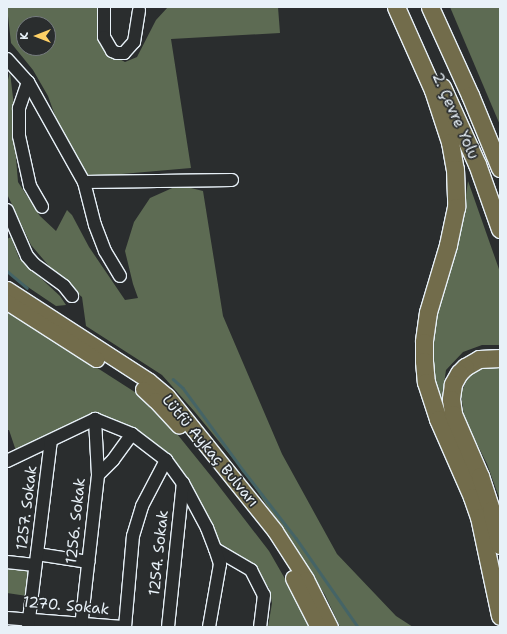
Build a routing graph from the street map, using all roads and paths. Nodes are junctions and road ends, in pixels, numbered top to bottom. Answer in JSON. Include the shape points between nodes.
{"nodes":[{"id":1,"x":104,"y":7,"type":"edge"},
{"id":2,"x":396,"y":7,"type":"edge"},
{"id":3,"x":404,"y":7,"type":"edge"},
{"id":4,"x":139,"y":10,"type":"dead end"},
{"id":5,"x":433,"y":11,"type":"edge"},
{"id":6,"x":7,"y":59,"type":"edge"},
{"id":7,"x":28,"y":82,"type":"junction"},
{"id":8,"x":500,"y":168,"type":"edge"},
{"id":9,"x":232,"y":180,"type":"dead end"},
{"id":10,"x":84,"y":182,"type":"junction"},
{"id":11,"x":42,"y":206,"type":"dead end"},
{"id":12,"x":7,"y":210,"type":"edge"},
{"id":13,"x":500,"y":229,"type":"edge"},
{"id":14,"x":120,"y":276,"type":"dead end"},
{"id":15,"x":7,"y":289,"type":"edge"},
{"id":16,"x":72,"y":296,"type":"dead end"},
{"id":17,"x":7,"y":302,"type":"edge"},
{"id":18,"x":70,"y":334,"type":"junction"},
{"id":19,"x":500,"y":358,"type":"edge"},
{"id":20,"x":95,"y":419,"type":"junction"},
{"id":21,"x":132,"y":434,"type":"junction"},
{"id":22,"x":51,"y":441,"type":"junction"},
{"id":23,"x":166,"y":460,"type":"junction"},
{"id":24,"x":7,"y":461,"type":"edge"},
{"id":25,"x":98,"y":475,"type":"junction"},
{"id":26,"x":182,"y":483,"type":"junction"},
{"id":27,"x":500,"y":545,"type":"edge"},
{"id":28,"x":215,"y":549,"type":"junction"},
{"id":29,"x":36,"y":560,"type":"junction"},
{"id":30,"x":7,"y":562,"type":"edge"},
{"id":31,"x":88,"y":562,"type":"junction"},
{"id":32,"x":500,"y":616,"type":"edge"},
{"id":33,"x":7,"y":618,"type":"edge"},
{"id":34,"x":29,"y":623,"type":"edge"},
{"id":35,"x":81,"y":625,"type":"edge"},
{"id":36,"x":124,"y":627,"type":"edge"},
{"id":37,"x":168,"y":627,"type":"edge"},
{"id":38,"x":209,"y":627,"type":"edge"},
{"id":39,"x":260,"y":627,"type":"edge"},
{"id":40,"x":318,"y":627,"type":"edge"},
{"id":41,"x":330,"y":627,"type":"edge"}],
"edges":[{"from":1,"to":4,"type":"street","via":[[104,37],[112,51],[117,53],[124,53],[134,42]]},
{"from":2,"to":32,"type":"highway","via":[[434,90],[450,142],[456,182],[456,207],[428,312],[424,342],[426,382],[438,419],[479,517]]},
{"from":3,"to":13,"type":"highway","name":"2. Çevre Yolu","via":[[477,164]]},
{"from":5,"to":8,"type":"highway","name":"2. Çevre Yolu"},
{"from":6,"to":7,"type":"street"},
{"from":7,"to":10,"type":"street"},
{"from":7,"to":11,"type":"street","via":[[19,108],[19,136],[30,186]]},
{"from":9,"to":10,"type":"street"},
{"from":10,"to":14,"type":"street","via":[[95,225],[105,251]]},
{"from":12,"to":16,"type":"street","via":[[27,256],[64,286]]},
{"from":15,"to":18,"type":"main road","name":"Lütfü Aykaç Bulvarı"},
{"from":17,"to":18,"type":"main road","name":"Lütfü Aykaç Bulvarı"},
{"from":18,"to":40,"type":"main road","name":"Lütfü Aykaç Bulvarı","via":[[142,388],[176,422],[282,558]]},
{"from":18,"to":41,"type":"main road","name":"Lütfü Aykaç Bulvarı","via":[[148,381],[172,402],[275,531],[306,579]]},
{"from":19,"to":27,"type":"highway","via":[[479,359],[465,367],[453,384],[452,398],[453,414],[480,476]]},
{"from":20,"to":21,"type":"street"},
{"from":20,"to":22,"type":"street"},
{"from":20,"to":25,"type":"street","name":"1256. Sokak"},
{"from":21,"to":23,"type":"street"},
{"from":21,"to":25,"type":"street"},
{"from":22,"to":24,"type":"street"},
{"from":22,"to":29,"type":"street","name":"1257. Sokak"},
{"from":23,"to":26,"type":"street"},
{"from":23,"to":36,"type":"street","via":[[142,506],[133,536]]},
{"from":25,"to":31,"type":"street","name":"1256. Sokak"},
{"from":26,"to":28,"type":"street","via":[[207,528]]},
{"from":26,"to":37,"type":"street","name":"1254. Sokak"},
{"from":28,"to":38,"type":"street","via":[[220,564]]},
{"from":28,"to":39,"type":"street","via":[[251,570],[264,595]]},
{"from":29,"to":30,"type":"street"},
{"from":29,"to":31,"type":"street"},
{"from":29,"to":34,"type":"street","name":"1257. Sokak"},
{"from":31,"to":35,"type":"street","name":"1256. Sokak"},
{"from":33,"to":34,"type":"street","name":"1270. Sokak"},
{"from":34,"to":35,"type":"street","name":"1270. Sokak"},
{"from":35,"to":36,"type":"street","name":"1270. Sokak"}]}
